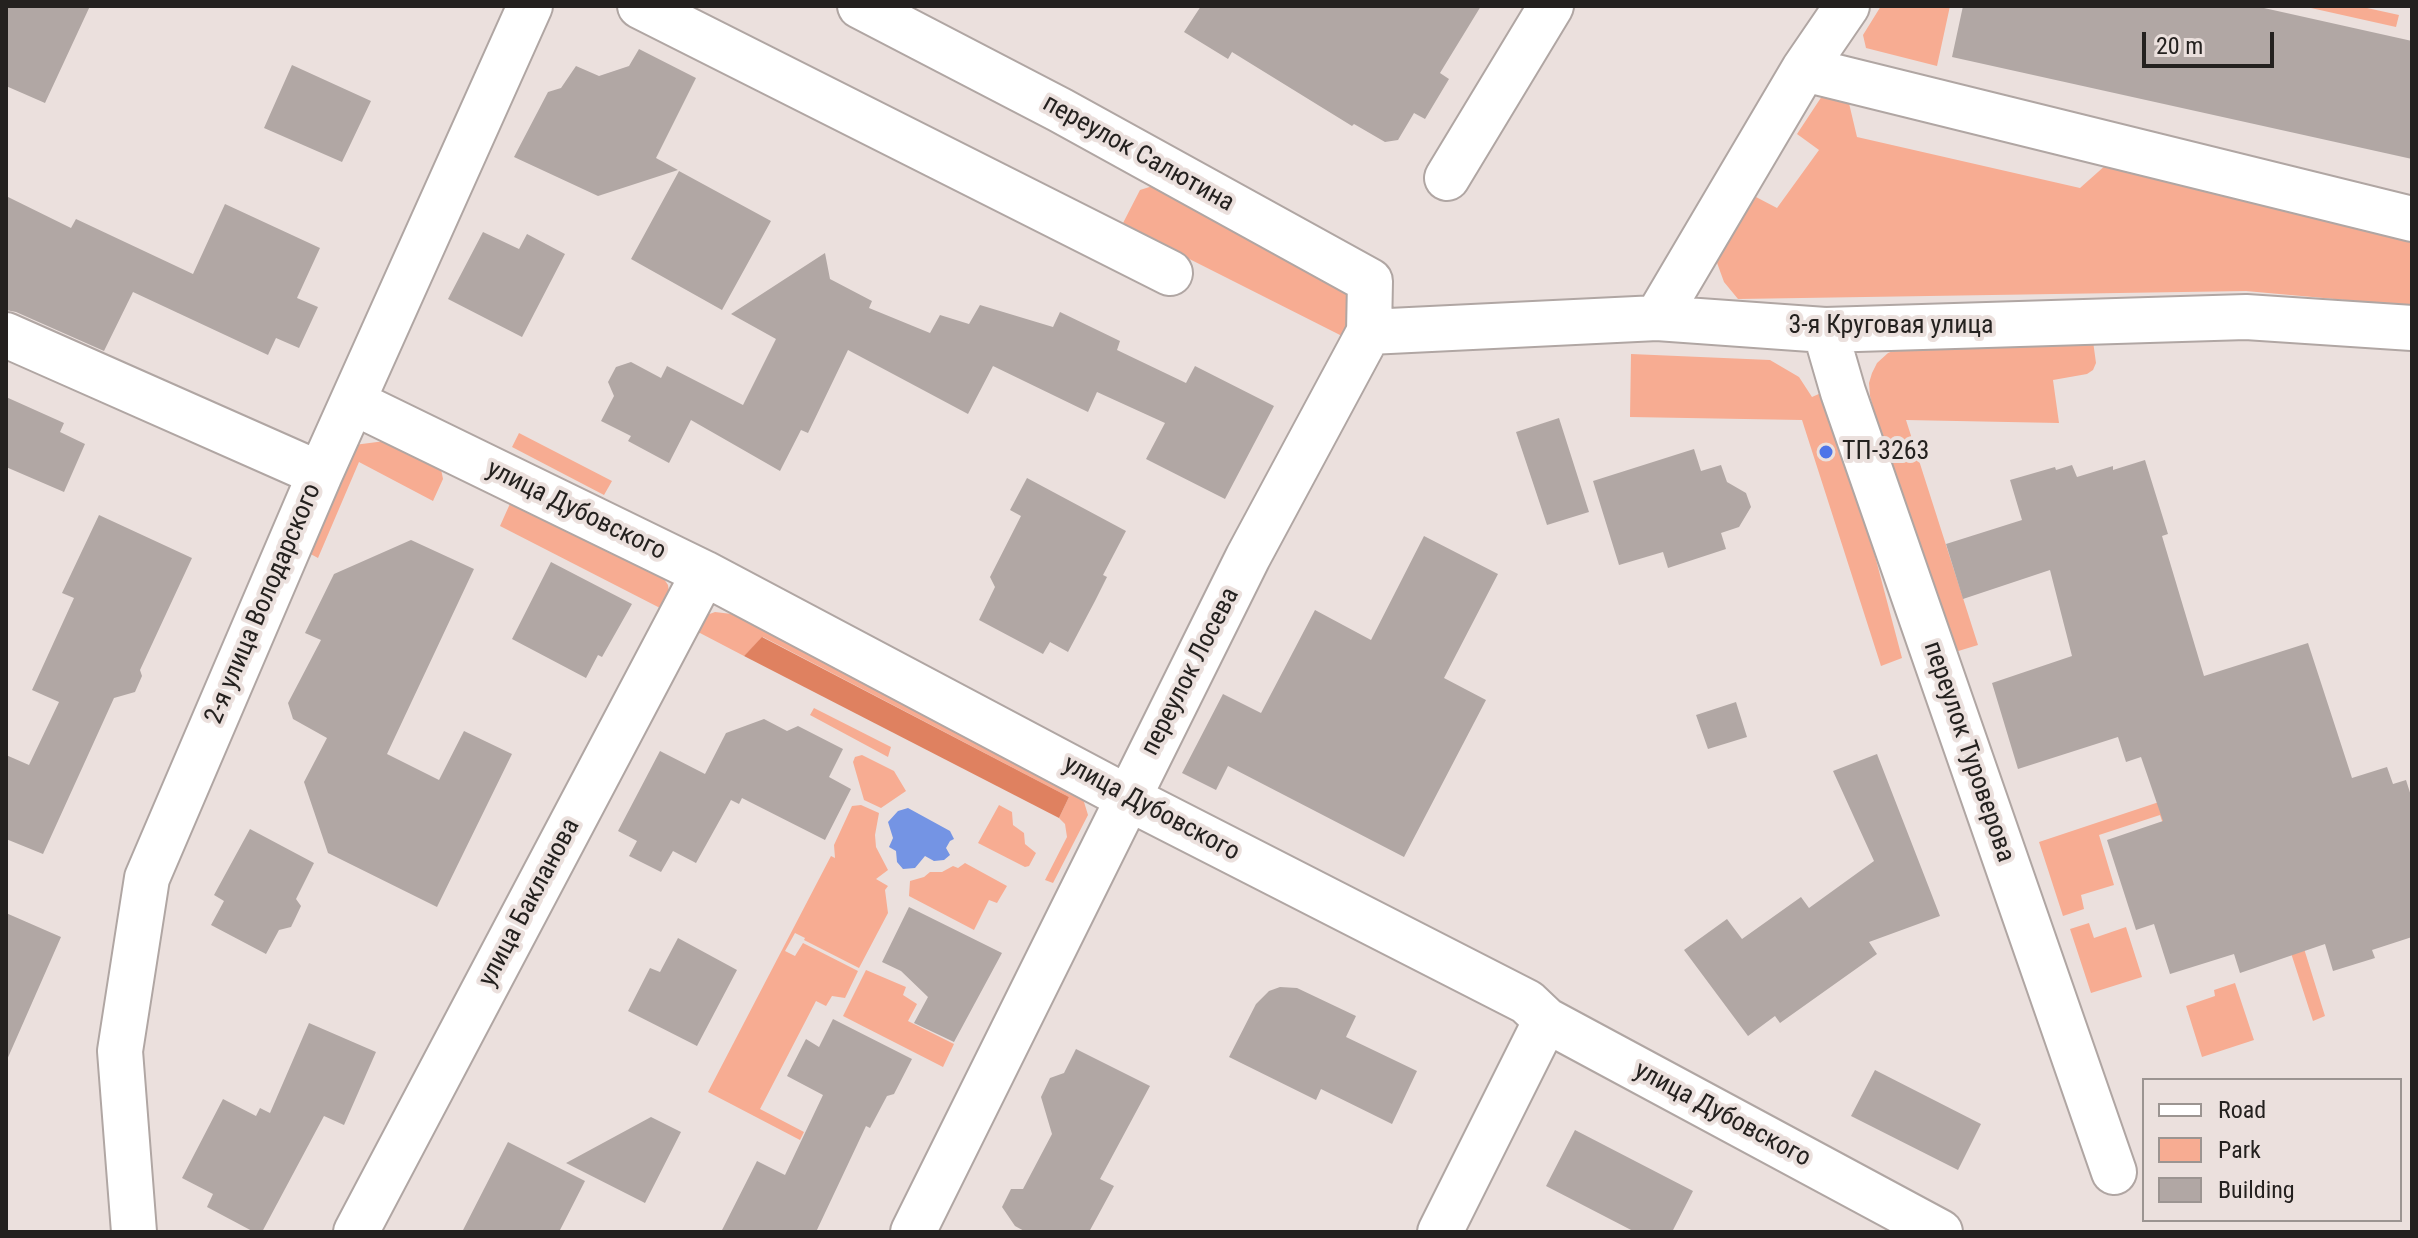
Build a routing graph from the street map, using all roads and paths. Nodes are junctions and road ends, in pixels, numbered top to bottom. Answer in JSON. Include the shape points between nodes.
{"nodes":[{"id":1,"x":530,"y":6,"type":"edge"},
{"id":2,"x":640,"y":6,"type":"edge"},
{"id":3,"x":860,"y":6,"type":"edge"},
{"id":4,"x":1551,"y":6,"type":"edge"},
{"id":5,"x":1847,"y":6,"type":"edge"},
{"id":6,"x":1804,"y":69,"type":"junction"},
{"id":7,"x":1447,"y":178,"type":"dead end"},
{"id":8,"x":2412,"y":219,"type":"edge"},
{"id":9,"x":1170,"y":273,"type":"dead end"},
{"id":10,"x":1657,"y":318,"type":"junction"},
{"id":11,"x":2412,"y":328,"type":"edge"},
{"id":12,"x":1825,"y":330,"type":"junction"},
{"id":13,"x":1369,"y":332,"type":"junction"},
{"id":14,"x":6,"y":335,"type":"edge"},
{"id":15,"x":353,"y":402,"type":"junction"},
{"id":16,"x":320,"y":474,"type":"junction"},
{"id":17,"x":704,"y":573,"type":"junction"},
{"id":18,"x":1128,"y":798,"type":"junction"},
{"id":19,"x":1546,"y":1020,"type":"junction"},
{"id":20,"x":2114,"y":1172,"type":"dead end"},
{"id":21,"x":134,"y":1232,"type":"edge"},
{"id":22,"x":356,"y":1232,"type":"edge"},
{"id":23,"x":913,"y":1232,"type":"edge"},
{"id":24,"x":1440,"y":1232,"type":"edge"},
{"id":25,"x":1940,"y":1232,"type":"edge"}],
"edges":[{"from":1,"to":15,"type":"street","name":"2-я улица Володарского"},
{"from":2,"to":9,"type":"street"},
{"from":3,"to":13,"type":"street","name":"переулок Салютина","via":[[1370,281]]},
{"from":4,"to":7,"type":"street"},
{"from":5,"to":6,"type":"street"},
{"from":6,"to":8,"type":"street"},
{"from":6,"to":10,"type":"street"},
{"from":10,"to":12,"type":"street","name":"3-я Круговая улица"},
{"from":10,"to":13,"type":"street","name":"3-я Круговая улица"},
{"from":11,"to":12,"type":"street","name":"3-я Круговая улица","via":[[2246,317]]},
{"from":12,"to":20,"type":"street","name":"переулок Туроверова"},
{"from":13,"to":18,"type":"street","name":"переулок Лосева"},
{"from":14,"to":16,"type":"street"},
{"from":15,"to":16,"type":"street","name":"2-я улица Володарского"},
{"from":15,"to":17,"type":"street","name":"улица Дубовского"},
{"from":16,"to":21,"type":"street","name":"2-я улица Володарского","via":[[147,878],[120,1051]]},
{"from":17,"to":18,"type":"street","name":"улица Дубовского"},
{"from":17,"to":22,"type":"street","name":"улица Бакланова"},
{"from":18,"to":19,"type":"street","name":"улица Дубовского","via":[[1527,1002]]},
{"from":18,"to":23,"type":"street","name":"переулок Лосева"},
{"from":19,"to":24,"type":"street"},
{"from":19,"to":25,"type":"street","name":"улица Дубовского"}]}
